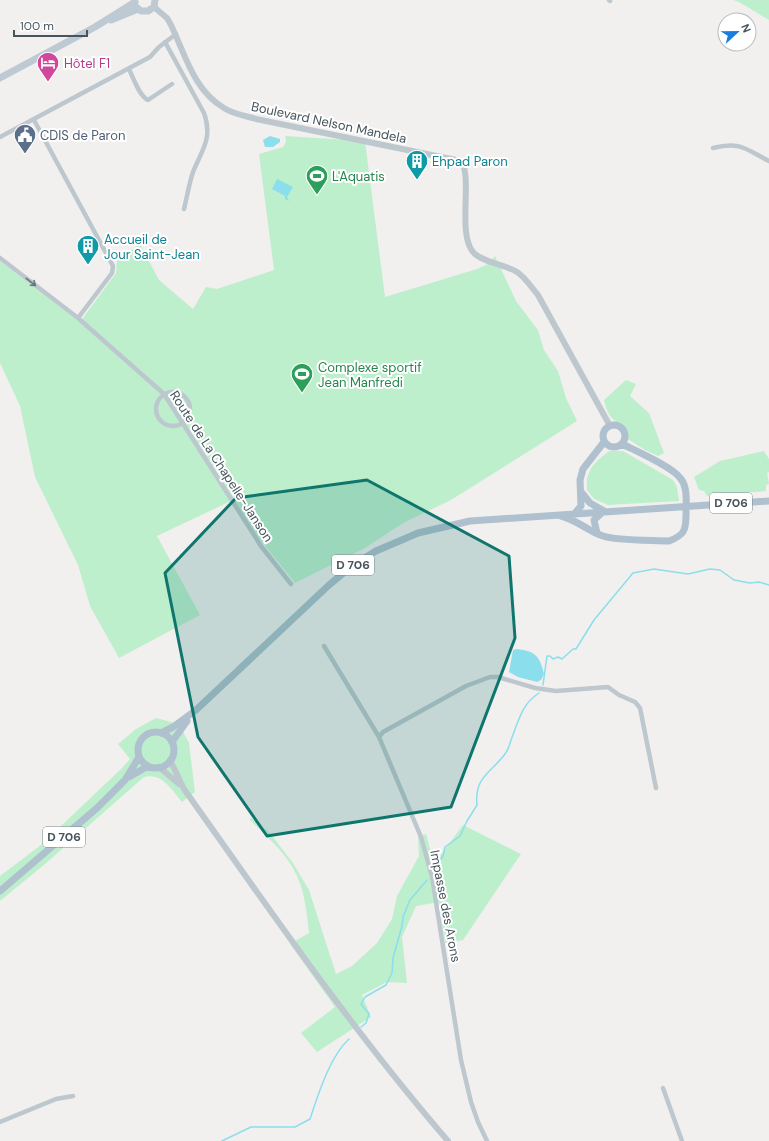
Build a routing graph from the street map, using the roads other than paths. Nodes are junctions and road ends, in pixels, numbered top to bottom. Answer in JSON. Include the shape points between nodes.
{"nodes":[{"id":1,"x":135,"y":1,"type":"edge"},
{"id":2,"x":154,"y":3,"type":"edge"},
{"id":3,"x":138,"y":9,"type":"junction"},
{"id":4,"x":95,"y":26,"type":"junction"},
{"id":5,"x":176,"y":34,"type":"junction"},
{"id":6,"x":165,"y":42,"type":"junction"},
{"id":7,"x":129,"y":69,"type":"junction"},
{"id":8,"x":0,"y":78,"type":"edge"},
{"id":9,"x":172,"y":84,"type":"dead end"},
{"id":10,"x":34,"y":120,"type":"junction"},
{"id":11,"x":0,"y":138,"type":"edge"},
{"id":12,"x":713,"y":148,"type":"dead end"},
{"id":13,"x":769,"y":161,"type":"edge"},
{"id":14,"x":184,"y":209,"type":"dead end"},
{"id":15,"x":0,"y":258,"type":"edge"},
{"id":16,"x":78,"y":318,"type":"junction"},
{"id":17,"x":164,"y":394,"type":"junction"},
{"id":18,"x":182,"y":423,"type":"junction"},
{"id":19,"x":610,"y":426,"type":"junction"},
{"id":20,"x":604,"y":442,"type":"junction"},
{"id":21,"x":622,"y":444,"type":"junction"},
{"id":22,"x":582,"y":493,"type":"junction"},
{"id":23,"x":769,"y":501,"type":"edge"},
{"id":24,"x":604,"y":512,"type":"junction"},
{"id":25,"x":574,"y":513,"type":"junction"},
{"id":26,"x":557,"y":515,"type":"junction"},
{"id":27,"x":597,"y":533,"type":"junction"},
{"id":28,"x":291,"y":584,"type":"dead end"},
{"id":29,"x":324,"y":646,"type":"dead end"},
{"id":30,"x":196,"y":710,"type":"junction"},
{"id":31,"x":161,"y":733,"type":"junction"},
{"id":32,"x":379,"y":737,"type":"junction"},
{"id":33,"x":172,"y":742,"type":"junction"},
{"id":34,"x":139,"y":757,"type":"junction"},
{"id":35,"x":170,"y":760,"type":"junction"},
{"id":36,"x":148,"y":766,"type":"junction"},
{"id":37,"x":159,"y":767,"type":"junction"},
{"id":38,"x":125,"y":780,"type":"junction"},
{"id":39,"x":656,"y":788,"type":"dead end"},
{"id":40,"x":184,"y":790,"type":"junction"},
{"id":41,"x":0,"y":891,"type":"edge"},
{"id":42,"x":663,"y":1088,"type":"dead end"},
{"id":43,"x":73,"y":1096,"type":"dead end"},
{"id":44,"x":0,"y":1122,"type":"edge"},
{"id":45,"x":448,"y":1141,"type":"edge"},
{"id":46,"x":487,"y":1141,"type":"edge"},
{"id":47,"x":682,"y":1141,"type":"edge"}],
"edges":[{"from":1,"to":3,"type":"main road"},
{"from":1,"to":4,"type":"main road"},
{"from":2,"to":3,"type":"main road","via":[[145,12]]},
{"from":2,"to":5,"type":"street"},
{"from":3,"to":4,"type":"main road"},
{"from":4,"to":8,"type":"main road"},
{"from":5,"to":6,"type":"street"},
{"from":5,"to":19,"type":"street","name":"Boulevard Nelson Mandela","via":[[199,85],[224,109],[256,119],[461,161],[464,172],[466,229],[473,252],[516,272],[538,295]]},
{"from":6,"to":7,"type":"street","via":[[150,57]]},
{"from":6,"to":14,"type":"street","via":[[208,125],[207,141],[193,173]]},
{"from":7,"to":9,"type":"street","via":[[148,100]]},
{"from":7,"to":10,"type":"street"},
{"from":10,"to":11,"type":"street"},
{"from":10,"to":16,"type":"street","via":[[113,266],[112,273]]},
{"from":12,"to":13,"type":"street","via":[[727,145],[746,147]]},
{"from":15,"to":16,"type":"street","name":"Route de La Chapelle-Janson","one_way":true},
{"from":16,"to":17,"type":"street","name":"Route de La Chapelle-Janson"},
{"from":17,"to":18,"type":"street","name":"Route de La Chapelle-Janson"},
{"from":17,"to":18,"type":"street","via":[[180,394],[188,402],[189,414]]},
{"from":17,"to":18,"type":"street","via":[[157,402],[156,413],[159,418],[167,424]]},
{"from":18,"to":28,"type":"street","name":"Route de La Chapelle-Janson","via":[[261,546]]},
{"from":19,"to":20,"type":"main road","via":[[603,435]]},
{"from":19,"to":21,"type":"main road","via":[[617,426],[623,430],[625,437]]},
{"from":20,"to":21,"type":"main road","via":[[613,448]]},
{"from":20,"to":22,"type":"main road","via":[[583,469],[580,480]]},
{"from":21,"to":27,"type":"main road","via":[[682,479],[686,490],[686,528],[679,537],[669,541],[605,537]]},
{"from":22,"to":24,"type":"main road","via":[[590,503]]},
{"from":22,"to":25,"type":"main road","via":[[581,506]]},
{"from":23,"to":24,"type":"main road","number":"D 706"},
{"from":24,"to":25,"type":"main road","number":"D 706"},
{"from":24,"to":27,"type":"main road","via":[[594,520]]},
{"from":25,"to":26,"type":"main road","number":"D 706"},
{"from":26,"to":27,"type":"main road","via":[[573,519]]},
{"from":26,"to":30,"type":"main road","number":"D 706","via":[[470,521],[443,526],[418,533],[376,551],[353,565],[329,585]]},
{"from":29,"to":32,"type":"street","name":"Impasse des Arons"},
{"from":30,"to":31,"type":"main road","number":"D 706"},
{"from":30,"to":33,"type":"main road","number":"D 706"},
{"from":31,"to":33,"type":"main road"},
{"from":31,"to":34,"type":"main road","via":[[152,732],[144,736],[138,747]]},
{"from":32,"to":39,"type":"street","via":[[383,732],[483,678],[498,677],[556,692],[608,687],[635,702],[640,708]]},
{"from":32,"to":46,"type":"street","name":"Impasse des Arons","via":[[421,837],[432,877],[461,1060],[473,1108]]},
{"from":33,"to":35,"type":"main road"},
{"from":34,"to":36,"type":"main road"},
{"from":34,"to":38,"type":"main road","number":"D 706"},
{"from":35,"to":37,"type":"main road"},
{"from":35,"to":40,"type":"street"},
{"from":36,"to":37,"type":"main road"},
{"from":36,"to":38,"type":"main road","number":"D 706"},
{"from":37,"to":40,"type":"street"},
{"from":38,"to":41,"type":"main road","number":"D 706","via":[[97,808]]},
{"from":40,"to":45,"type":"street","via":[[358,1030]]},
{"from":42,"to":47,"type":"street"},
{"from":43,"to":44,"type":"street","via":[[56,1099]]}]}
